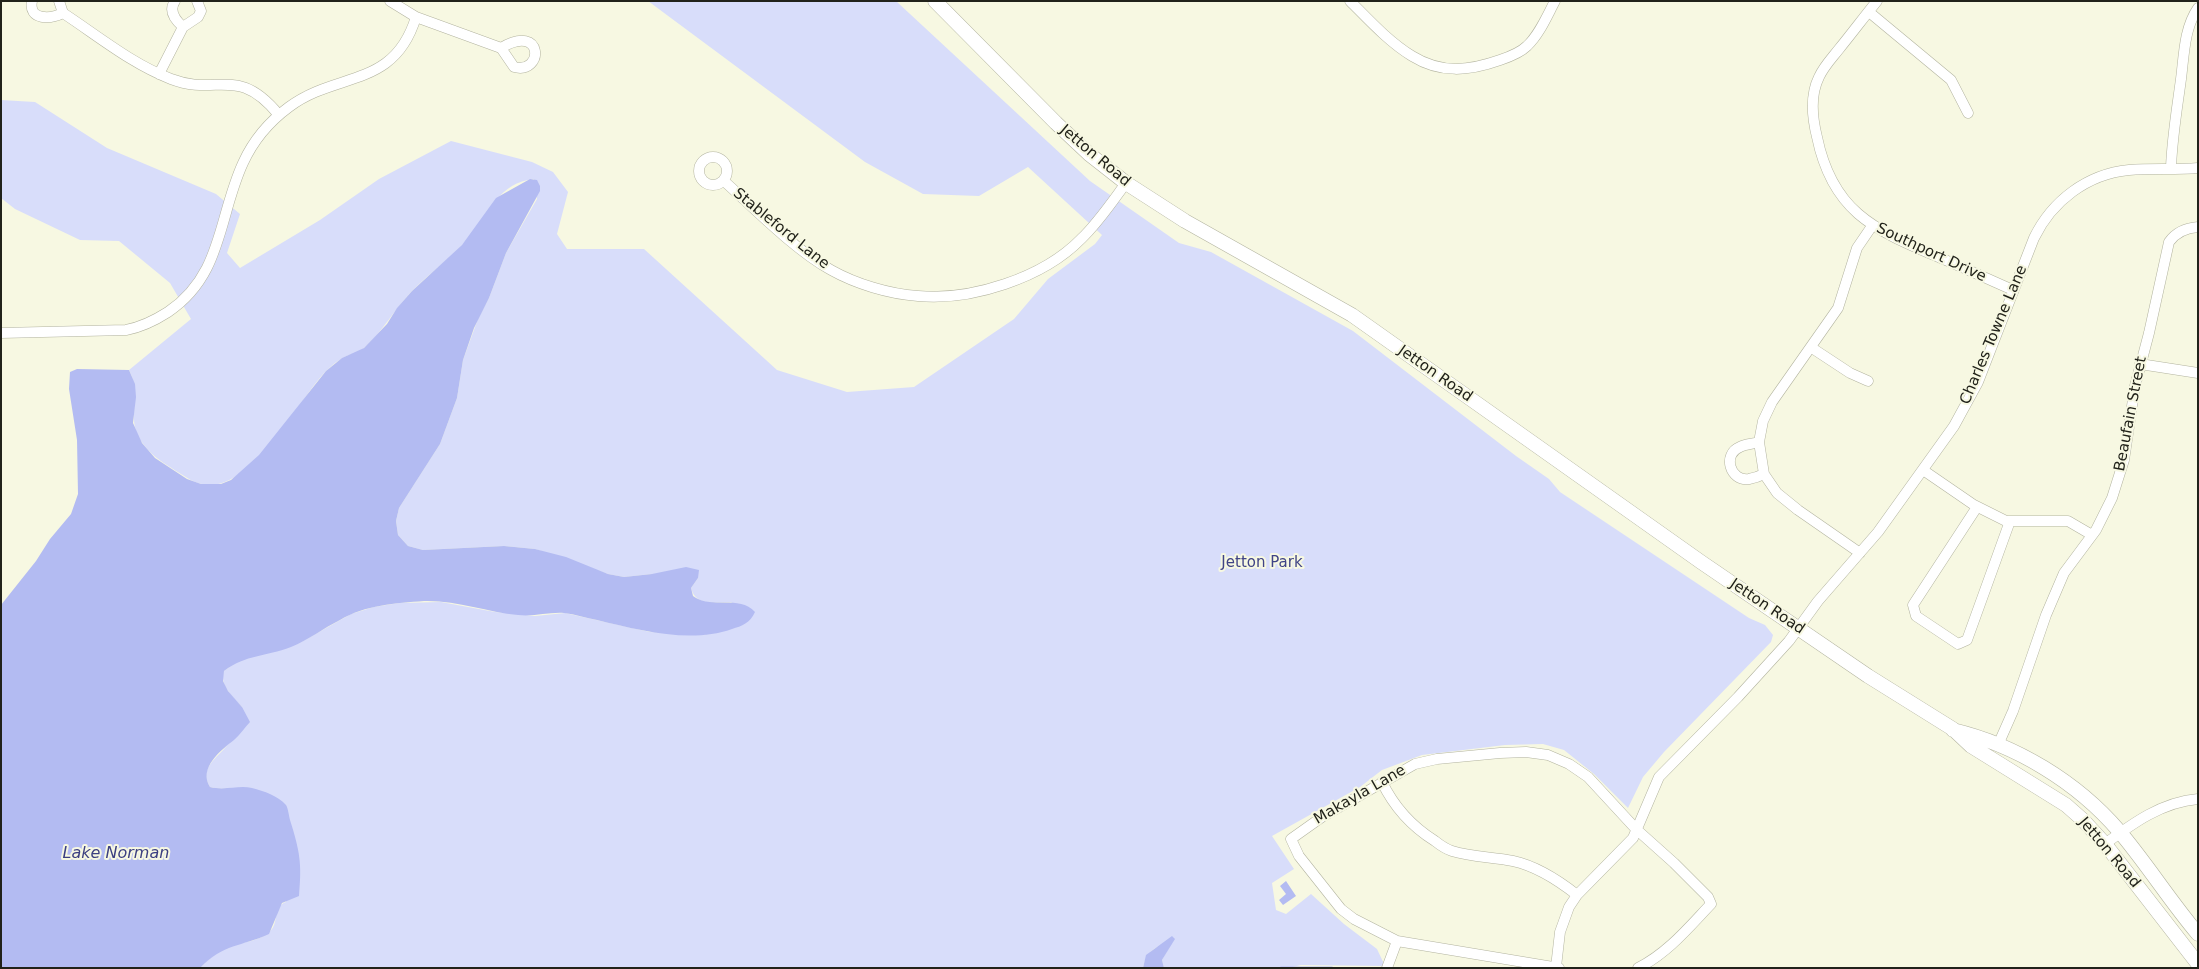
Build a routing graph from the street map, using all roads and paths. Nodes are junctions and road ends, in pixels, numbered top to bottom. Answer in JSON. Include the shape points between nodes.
{"nodes":[{"id":1,"x":32,"y":1,"type":"edge"},
{"id":2,"x":59,"y":1,"type":"edge"},
{"id":3,"x":175,"y":1,"type":"edge"},
{"id":4,"x":197,"y":1,"type":"edge"},
{"id":5,"x":390,"y":1,"type":"edge"},
{"id":6,"x":935,"y":1,"type":"edge"},
{"id":7,"x":1350,"y":1,"type":"edge"},
{"id":8,"x":1555,"y":1,"type":"edge"},
{"id":9,"x":1877,"y":1,"type":"edge"},
{"id":10,"x":2198,"y":8,"type":"edge"},
{"id":11,"x":1869,"y":12,"type":"junction"},
{"id":12,"x":62,"y":14,"type":"junction"},
{"id":13,"x":416,"y":17,"type":"junction"},
{"id":14,"x":183,"y":27,"type":"junction"},
{"id":15,"x":501,"y":48,"type":"dead end"},
{"id":16,"x":159,"y":74,"type":"junction"},
{"id":17,"x":1968,"y":113,"type":"dead end"},
{"id":18,"x":279,"y":115,"type":"junction"},
{"id":19,"x":2171,"y":168,"type":"junction"},
{"id":20,"x":2198,"y":168,"type":"edge"},
{"id":21,"x":724,"y":181,"type":"dead end"},
{"id":22,"x":1126,"y":183,"type":"junction"},
{"id":23,"x":1872,"y":226,"type":"junction"},
{"id":24,"x":2198,"y":227,"type":"edge"},
{"id":25,"x":2014,"y":290,"type":"junction"},
{"id":26,"x":1,"y":333,"type":"edge"},
{"id":27,"x":1812,"y":348,"type":"junction"},
{"id":28,"x":2140,"y":364,"type":"junction"},
{"id":29,"x":2198,"y":373,"type":"edge"},
{"id":30,"x":1868,"y":381,"type":"dead end"},
{"id":31,"x":1760,"y":442,"type":"junction"},
{"id":32,"x":1923,"y":470,"type":"junction"},
{"id":33,"x":1764,"y":474,"type":"junction"},
{"id":34,"x":1977,"y":507,"type":"junction"},
{"id":35,"x":2010,"y":521,"type":"junction"},
{"id":36,"x":2092,"y":535,"type":"junction"},
{"id":37,"x":1860,"y":553,"type":"junction"},
{"id":38,"x":1797,"y":628,"type":"junction"},
{"id":39,"x":1953,"y":730,"type":"junction"},
{"id":40,"x":1998,"y":745,"type":"junction"},
{"id":41,"x":1382,"y":782,"type":"junction"},
{"id":42,"x":2198,"y":799,"type":"edge"},
{"id":43,"x":1636,"y":829,"type":"junction"},
{"id":44,"x":2120,"y":832,"type":"junction"},
{"id":45,"x":2105,"y":844,"type":"junction"},
{"id":46,"x":1577,"y":895,"type":"junction"},
{"id":47,"x":2198,"y":934,"type":"edge"},
{"id":48,"x":1397,"y":940,"type":"junction"},
{"id":49,"x":2198,"y":964,"type":"edge"},
{"id":50,"x":1387,"y":968,"type":"edge"},
{"id":51,"x":1557,"y":968,"type":"edge"},
{"id":52,"x":1638,"y":968,"type":"edge"}],
"edges":[{"from":1,"to":12,"type":"street","via":[[34,13],[42,18]]},
{"from":2,"to":12,"type":"street"},
{"from":3,"to":14,"type":"street","via":[[173,13]]},
{"from":4,"to":14,"type":"street","via":[[201,11],[198,17]]},
{"from":5,"to":13,"type":"street"},
{"from":6,"to":22,"type":"street","name":"Jetton Road","via":[[1056,123]]},
{"from":7,"to":8,"type":"street","via":[[1412,56],[1434,67],[1460,70],[1484,66],[1521,51],[1538,32]]},
{"from":9,"to":11,"type":"street","name":"Southport Drive"},
{"from":10,"to":19,"type":"street","via":[[2186,39]]},
{"from":11,"to":17,"type":"street","via":[[1951,80]]},
{"from":11,"to":23,"type":"street","name":"Southport Drive","via":[[1820,74],[1814,90],[1813,109],[1820,150],[1829,176],[1845,202]]},
{"from":12,"to":16,"type":"street"},
{"from":13,"to":15,"type":"street"},
{"from":13,"to":18,"type":"street","via":[[401,50],[386,64],[361,77],[301,99]]},
{"from":14,"to":16,"type":"street"},
{"from":16,"to":18,"type":"street","via":[[186,83],[243,86],[265,99]]},
{"from":18,"to":26,"type":"street","via":[[244,160],[220,237],[204,274],[173,308],[146,325],[126,330]]},
{"from":19,"to":20,"type":"street","name":"Charles Towne Lane"},
{"from":19,"to":25,"type":"street","name":"Charles Towne Lane","via":[[2103,175],[2066,196],[2041,224]]},
{"from":21,"to":22,"type":"street","name":"Stableford Lane","via":[[773,226],[832,270],[885,290],[920,297],[971,293],[1034,272],[1081,240]]},
{"from":22,"to":38,"type":"street","name":"Jetton Road","via":[[1185,221],[1352,315]]},
{"from":23,"to":25,"type":"street","name":"Southport Drive"},
{"from":23,"to":27,"type":"street","via":[[1857,248],[1838,308]]},
{"from":24,"to":28,"type":"street","name":"Beaufain Street","via":[[2182,230],[2169,242]]},
{"from":25,"to":32,"type":"street","name":"Charles Towne Lane","via":[[1978,382],[1954,426]]},
{"from":27,"to":30,"type":"street"},
{"from":27,"to":31,"type":"street","via":[[1772,402],[1763,421]]},
{"from":28,"to":29,"type":"street"},
{"from":28,"to":36,"type":"street","name":"Beaufain Street","via":[[2124,460],[2112,498]]},
{"from":31,"to":33,"type":"street"},
{"from":31,"to":33,"type":"street","via":[[1739,447],[1730,462],[1734,475],[1740,478],[1748,480]]},
{"from":32,"to":34,"type":"street"},
{"from":32,"to":37,"type":"street","name":"Charles Towne Lane"},
{"from":33,"to":37,"type":"street","via":[[1783,499]]},
{"from":34,"to":35,"type":"street"},
{"from":34,"to":35,"type":"street","via":[[1912,605],[1916,616],[1958,644],[1967,640]]},
{"from":35,"to":36,"type":"street","via":[[2068,522]]},
{"from":36,"to":40,"type":"street","name":"Beaufain Street","via":[[2064,573]]},
{"from":37,"to":38,"type":"street","name":"Charles Towne Lane"},
{"from":38,"to":39,"type":"street","name":"Jetton Road"},
{"from":38,"to":43,"type":"street","name":"Charles Towne Lane","via":[[1738,697],[1659,777]]},
{"from":39,"to":40,"type":"street","name":"Jetton Road","via":[[1977,735]]},
{"from":39,"to":45,"type":"street","name":"Jetton Road","via":[[1971,746],[2066,805]]},
{"from":40,"to":44,"type":"street","name":"Jetton Road","via":[[2066,782],[2086,797]]},
{"from":41,"to":43,"type":"street","name":"Makayla Lane","via":[[1415,764],[1437,759],[1526,752],[1548,755],[1588,777]]},
{"from":41,"to":46,"type":"street","via":[[1406,818],[1424,835],[1450,851],[1527,865]]},
{"from":41,"to":48,"type":"street","name":"Makayla Lane","via":[[1322,816],[1291,839],[1299,856],[1341,909]]},
{"from":42,"to":44,"type":"street","via":[[2163,807]]},
{"from":43,"to":46,"type":"street","name":"Charles Towne Lane","via":[[1633,838]]},
{"from":43,"to":52,"type":"street","name":"Makayla Lane","via":[[1674,863],[1711,904],[1672,944]]},
{"from":44,"to":45,"type":"street"},
{"from":44,"to":47,"type":"street","name":"Jetton Road"},
{"from":45,"to":49,"type":"street","name":"Jetton Road"},
{"from":46,"to":51,"type":"street","name":"Charles Towne Lane","via":[[1564,918]]},
{"from":48,"to":50,"type":"street"},
{"from":48,"to":51,"type":"street","name":"Makayla Lane"}]}
